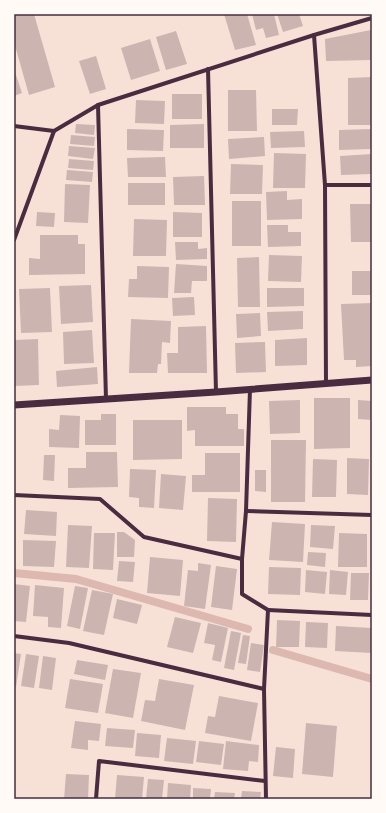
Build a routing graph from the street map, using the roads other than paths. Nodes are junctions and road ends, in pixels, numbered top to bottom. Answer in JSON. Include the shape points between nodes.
{"nodes":[{"id":1,"x":372,"y":18,"type":"edge"},
{"id":2,"x":314,"y":35,"type":"junction"},
{"id":3,"x":208,"y":69,"type":"junction"},
{"id":4,"x":98,"y":105,"type":"junction"},
{"id":5,"x":14,"y":126,"type":"edge"},
{"id":6,"x":54,"y":131,"type":"junction"},
{"id":7,"x":372,"y":185,"type":"edge"},
{"id":8,"x":325,"y":186,"type":"junction"},
{"id":9,"x":14,"y":240,"type":"edge"},
{"id":10,"x":372,"y":380,"type":"edge"},
{"id":11,"x":326,"y":382,"type":"junction"},
{"id":12,"x":250,"y":389,"type":"junction"},
{"id":13,"x":216,"y":392,"type":"junction"},
{"id":14,"x":106,"y":399,"type":"junction"},
{"id":15,"x":14,"y":405,"type":"edge"},
{"id":16,"x":14,"y":495,"type":"edge"},
{"id":17,"x":246,"y":511,"type":"junction"},
{"id":18,"x":372,"y":515,"type":"edge"},
{"id":19,"x":242,"y":559,"type":"junction"},
{"id":20,"x":268,"y":610,"type":"junction"},
{"id":21,"x":372,"y":615,"type":"edge"},
{"id":22,"x":14,"y":636,"type":"edge"},
{"id":23,"x":264,"y":689,"type":"junction"},
{"id":24,"x":266,"y":781,"type":"junction"},
{"id":25,"x":96,"y":799,"type":"edge"},
{"id":26,"x":266,"y":799,"type":"edge"}],
"edges":[{"from":1,"to":2,"type":"street"},
{"from":2,"to":3,"type":"street"},
{"from":2,"to":8,"type":"street"},
{"from":3,"to":4,"type":"street"},
{"from":3,"to":13,"type":"street"},
{"from":4,"to":6,"type":"street"},
{"from":4,"to":14,"type":"street"},
{"from":5,"to":6,"type":"street"},
{"from":6,"to":9,"type":"street"},
{"from":7,"to":8,"type":"street"},
{"from":8,"to":11,"type":"street"},
{"from":10,"to":11,"type":"street"},
{"from":11,"to":12,"type":"street"},
{"from":12,"to":13,"type":"street"},
{"from":12,"to":17,"type":"street"},
{"from":13,"to":14,"type":"street"},
{"from":14,"to":15,"type":"street"},
{"from":16,"to":19,"type":"street","via":[[100,499],[144,537]]},
{"from":17,"to":18,"type":"street"},
{"from":17,"to":19,"type":"street"},
{"from":19,"to":20,"type":"street","via":[[242,594]]},
{"from":20,"to":21,"type":"street"},
{"from":20,"to":23,"type":"street"},
{"from":22,"to":23,"type":"street","via":[[69,643]]},
{"from":23,"to":24,"type":"street"},
{"from":24,"to":25,"type":"street","via":[[99,761]]},
{"from":24,"to":26,"type":"street"}]}
